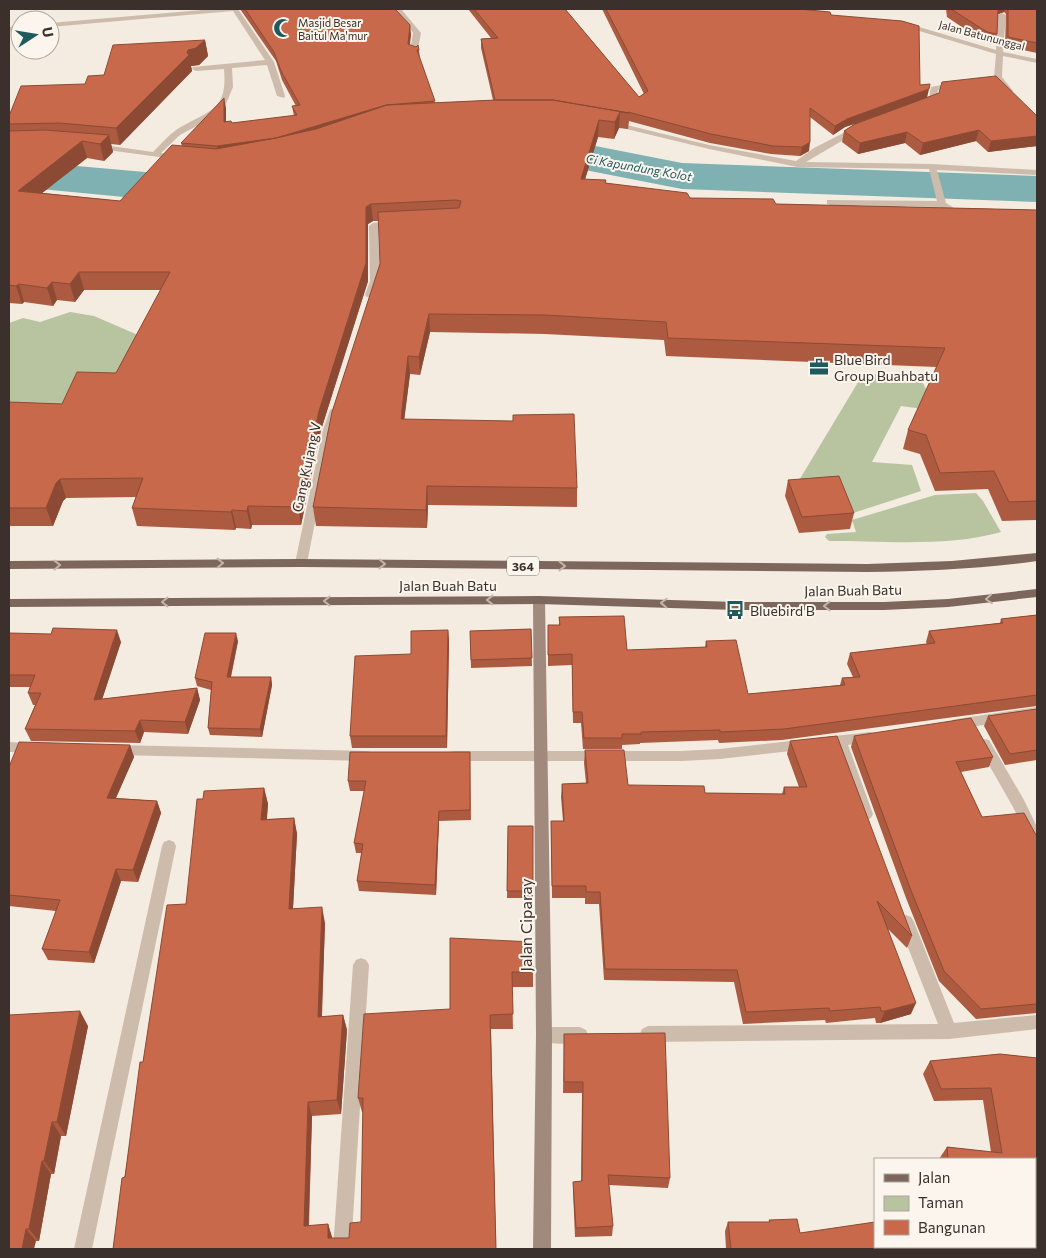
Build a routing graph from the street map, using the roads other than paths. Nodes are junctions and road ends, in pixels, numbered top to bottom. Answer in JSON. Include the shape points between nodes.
{"nodes":[{"id":1,"x":235,"y":9,"type":"edge"},
{"id":2,"x":398,"y":9,"type":"edge"},
{"id":3,"x":1002,"y":15,"type":"dead end"},
{"id":4,"x":60,"y":24,"type":"edge"},
{"id":5,"x":894,"y":24,"type":"edge"},
{"id":6,"x":414,"y":52,"type":"edge"},
{"id":7,"x":1000,"y":53,"type":"junction"},
{"id":8,"x":1037,"y":61,"type":"edge"},
{"id":9,"x":270,"y":62,"type":"junction"},
{"id":10,"x":228,"y":66,"type":"junction"},
{"id":11,"x":196,"y":69,"type":"edge"},
{"id":12,"x":998,"y":77,"type":"junction"},
{"id":13,"x":990,"y":79,"type":"edge"},
{"id":14,"x":964,"y":83,"type":"edge"},
{"id":15,"x":280,"y":96,"type":"dead end"},
{"id":16,"x":1017,"y":99,"type":"edge"},
{"id":17,"x":914,"y":107,"type":"edge"},
{"id":18,"x":604,"y":121,"type":"edge"},
{"id":19,"x":868,"y":124,"type":"edge"},
{"id":20,"x":88,"y":146,"type":"edge"},
{"id":21,"x":155,"y":155,"type":"junction"},
{"id":22,"x":183,"y":159,"type":"edge"},
{"id":23,"x":801,"y":165,"type":"junction"},
{"id":24,"x":932,"y":167,"type":"junction"},
{"id":25,"x":1037,"y":173,"type":"edge"},
{"id":26,"x":941,"y":201,"type":"junction"},
{"id":27,"x":830,"y":202,"type":"dead end"},
{"id":28,"x":972,"y":212,"type":"edge"},
{"id":29,"x":402,"y":224,"type":"edge"},
{"id":30,"x":366,"y":309,"type":"edge"},
{"id":31,"x":337,"y":402,"type":"edge"},
{"id":32,"x":1037,"y":557,"type":"edge"},
{"id":33,"x":301,"y":563,"type":"junction"},
{"id":34,"x":9,"y":565,"type":"edge"},
{"id":35,"x":1037,"y":593,"type":"edge"},
{"id":36,"x":539,"y":600,"type":"junction"},
{"id":37,"x":9,"y":603,"type":"edge"},
{"id":38,"x":1037,"y":712,"type":"edge"},
{"id":39,"x":972,"y":722,"type":"junction"},
{"id":40,"x":944,"y":726,"type":"edge"},
{"id":41,"x":887,"y":734,"type":"edge"},
{"id":42,"x":840,"y":741,"type":"junction"},
{"id":43,"x":9,"y":747,"type":"edge"},
{"id":44,"x":48,"y":748,"type":"edge"},
{"id":45,"x":106,"y":750,"type":"edge"},
{"id":46,"x":379,"y":756,"type":"edge"},
{"id":47,"x":436,"y":756,"type":"edge"},
{"id":48,"x":542,"y":756,"type":"junction"},
{"id":49,"x":870,"y":825,"type":"edge"},
{"id":50,"x":1037,"y":841,"type":"edge"},
{"id":51,"x":169,"y":846,"type":"dead end"},
{"id":52,"x":900,"y":908,"type":"edge"},
{"id":53,"x":362,"y":966,"type":"dead end"},
{"id":54,"x":1037,"y":1022,"type":"edge"},
{"id":55,"x":949,"y":1031,"type":"junction"},
{"id":56,"x":593,"y":1034,"type":"edge"},
{"id":57,"x":633,"y":1034,"type":"edge"},
{"id":58,"x":544,"y":1035,"type":"junction"},
{"id":59,"x":83,"y":1249,"type":"edge"},
{"id":60,"x":342,"y":1249,"type":"edge"},
{"id":61,"x":542,"y":1249,"type":"edge"}],
"edges":[{"from":1,"to":4,"type":"street"},
{"from":1,"to":9,"type":"street"},
{"from":2,"to":6,"type":"street","via":[[417,33]]},
{"from":3,"to":7,"type":"street"},
{"from":5,"to":7,"type":"street","name":"Jalan Batununggal"},
{"from":7,"to":8,"type":"street","name":"Jalan Batununggal"},
{"from":7,"to":12,"type":"street"},
{"from":9,"to":10,"type":"street"},
{"from":9,"to":15,"type":"street"},
{"from":10,"to":11,"type":"street"},
{"from":10,"to":21,"type":"street","via":[[230,88],[218,110],[178,132]]},
{"from":12,"to":13,"type":"street"},
{"from":12,"to":16,"type":"street"},
{"from":14,"to":17,"type":"street","via":[[934,89],[933,100]]},
{"from":18,"to":23,"type":"street"},
{"from":19,"to":23,"type":"street","via":[[849,131]]},
{"from":20,"to":21,"type":"street"},
{"from":21,"to":22,"type":"street"},
{"from":23,"to":24,"type":"street"},
{"from":24,"to":25,"type":"street"},
{"from":24,"to":26,"type":"street"},
{"from":26,"to":27,"type":"street"},
{"from":26,"to":28,"type":"street","via":[[952,210]]},
{"from":29,"to":30,"type":"street","via":[[372,226],[375,281]]},
{"from":31,"to":33,"type":"street","name":"Gang Kujang V","via":[[328,430]]},
{"from":33,"to":32,"type":"main road","name":"Jalan Buah Batu","number":"364","one_way":true,"via":[[867,568],[997,563]]},
{"from":34,"to":33,"type":"main road","name":"Jalan Buah Batu","number":"364","one_way":true},
{"from":35,"to":36,"type":"main road","name":"Jalan Buah Batu","one_way":true,"via":[[884,606],[737,606]]},
{"from":36,"to":37,"type":"main road","name":"Jalan Buah Batu","one_way":true},
{"from":36,"to":48,"type":"street","name":"Jalan Ciparay"},
{"from":38,"to":39,"type":"street"},
{"from":39,"to":40,"type":"street"},
{"from":39,"to":50,"type":"street"},
{"from":41,"to":42,"type":"street"},
{"from":42,"to":48,"type":"street","via":[[720,754]]},
{"from":42,"to":49,"type":"street"},
{"from":43,"to":44,"type":"street"},
{"from":45,"to":46,"type":"street"},
{"from":47,"to":48,"type":"street"},
{"from":48,"to":58,"type":"street","name":"Jalan Ciparay"},
{"from":51,"to":59,"type":"street"},
{"from":52,"to":55,"type":"street"},
{"from":53,"to":60,"type":"street"},
{"from":54,"to":55,"type":"street"},
{"from":55,"to":57,"type":"street"},
{"from":56,"to":58,"type":"street"},
{"from":58,"to":61,"type":"street","name":"Jalan Ciparay"}]}
